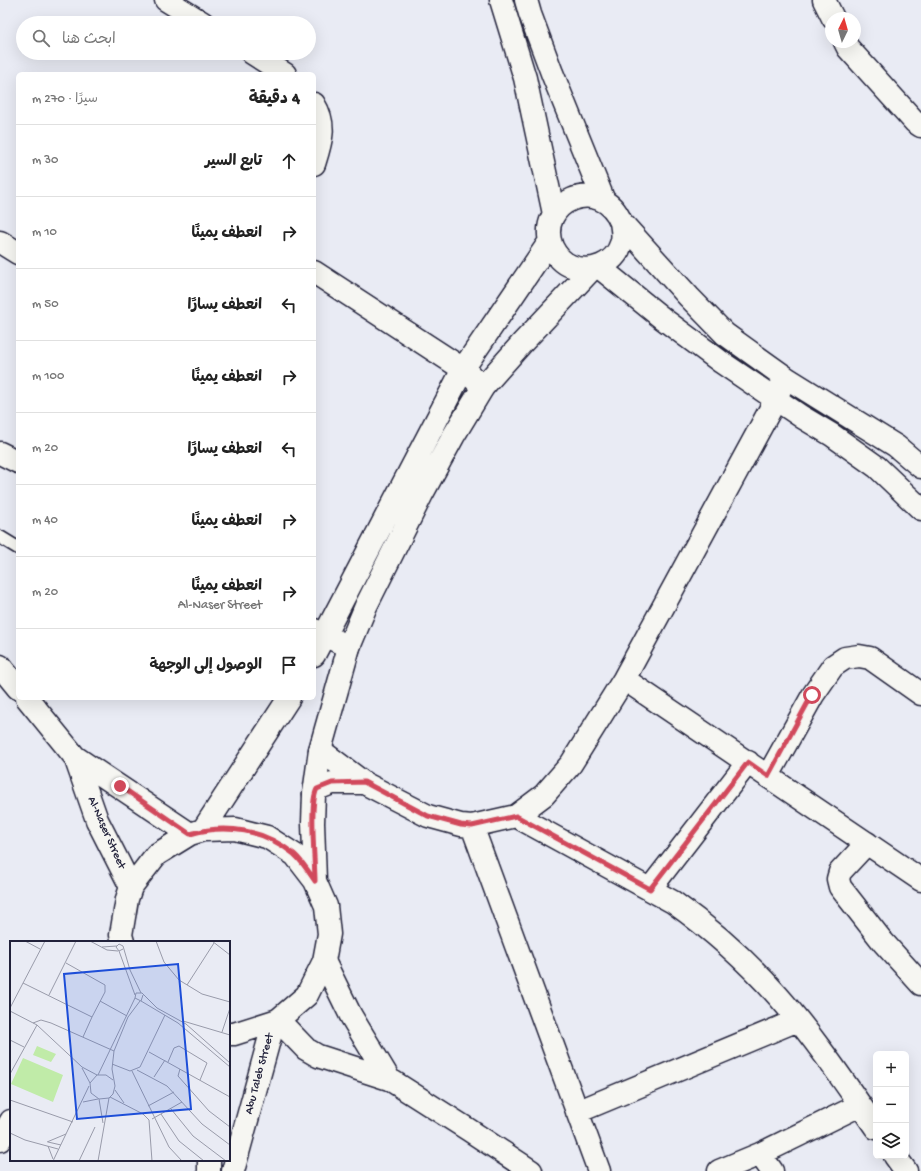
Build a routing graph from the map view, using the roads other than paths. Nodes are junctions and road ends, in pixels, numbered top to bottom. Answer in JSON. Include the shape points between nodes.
{"nodes":[{"id":1,"x":166,"y":0,"type":"edge"},
{"id":2,"x":501,"y":0,"type":"edge"},
{"id":3,"x":526,"y":0,"type":"edge"},
{"id":4,"x":824,"y":0,"type":"edge"},
{"id":5,"x":830,"y":12,"type":"edge"},
{"id":6,"x":192,"y":16,"type":"edge"},
{"id":7,"x":848,"y":48,"type":"edge"},
{"id":8,"x":263,"y":60,"type":"edge"},
{"id":9,"x":282,"y":72,"type":"edge"},
{"id":10,"x":316,"y":107,"type":"edge"},
{"id":11,"x":921,"y":126,"type":"edge"},
{"id":12,"x":316,"y":158,"type":"edge"},
{"id":13,"x":604,"y":201,"type":"junction"},
{"id":14,"x":554,"y":214,"type":"junction"},
{"id":15,"x":622,"y":222,"type":"junction"},
{"id":16,"x":550,"y":241,"type":"junction"},
{"id":17,"x":0,"y":242,"type":"edge"},
{"id":18,"x":16,"y":252,"type":"edge"},
{"id":19,"x":595,"y":268,"type":"junction"},
{"id":20,"x":316,"y":273,"type":"edge"},
{"id":21,"x":463,"y":369,"type":"junction"},
{"id":22,"x":785,"y":377,"type":"junction"},
{"id":23,"x":483,"y":387,"type":"junction"},
{"id":24,"x":776,"y":399,"type":"junction"},
{"id":25,"x":896,"y":446,"type":"junction"},
{"id":26,"x":0,"y":453,"type":"edge"},
{"id":27,"x":921,"y":456,"type":"edge"},
{"id":28,"x":16,"y":461,"type":"edge"},
{"id":29,"x":921,"y":467,"type":"edge"},
{"id":30,"x":921,"y":509,"type":"edge"},
{"id":31,"x":0,"y":537,"type":"edge"},
{"id":32,"x":16,"y":547,"type":"edge"},
{"id":33,"x":319,"y":633,"type":"edge"},
{"id":34,"x":316,"y":646,"type":"edge"},
{"id":35,"x":349,"y":647,"type":"junction"},
{"id":36,"x":0,"y":666,"type":"edge"},
{"id":37,"x":624,"y":679,"type":"junction"},
{"id":38,"x":16,"y":686,"type":"edge"},
{"id":39,"x":921,"y":694,"type":"edge"},
{"id":40,"x":29,"y":700,"type":"edge"},
{"id":41,"x":288,"y":700,"type":"edge"},
{"id":42,"x":320,"y":750,"type":"junction"},
{"id":43,"x":75,"y":757,"type":"junction"},
{"id":44,"x":748,"y":762,"type":"junction"},
{"id":45,"x":768,"y":776,"type":"junction"},
{"id":46,"x":364,"y":782,"type":"junction"},
{"id":47,"x":314,"y":794,"type":"junction"},
{"id":48,"x":516,"y":816,"type":"junction"},
{"id":49,"x":472,"y":826,"type":"junction"},
{"id":50,"x":196,"y":832,"type":"junction"},
{"id":51,"x":867,"y":843,"type":"junction"},
{"id":52,"x":921,"y":880,"type":"edge"},
{"id":53,"x":315,"y":881,"type":"junction"},
{"id":54,"x":650,"y":889,"type":"junction"},
{"id":55,"x":129,"y":893,"type":"junction"},
{"id":56,"x":106,"y":941,"type":"edge"},
{"id":57,"x":123,"y":941,"type":"edge"},
{"id":58,"x":324,"y":961,"type":"junction"},
{"id":59,"x":921,"y":984,"type":"edge"},
{"id":60,"x":798,"y":1020,"type":"junction"},
{"id":61,"x":276,"y":1021,"type":"junction"},
{"id":62,"x":230,"y":1034,"type":"edge"},
{"id":63,"x":389,"y":1079,"type":"junction"},
{"id":64,"x":860,"y":1105,"type":"junction"},
{"id":65,"x":577,"y":1112,"type":"junction"},
{"id":66,"x":10,"y":1124,"type":"edge"},
{"id":67,"x":873,"y":1124,"type":"edge"},
{"id":68,"x":0,"y":1140,"type":"edge"},
{"id":69,"x":898,"y":1159,"type":"edge"},
{"id":70,"x":766,"y":1163,"type":"edge"},
{"id":71,"x":233,"y":1171,"type":"edge"},
{"id":72,"x":531,"y":1171,"type":"edge"},
{"id":73,"x":599,"y":1171,"type":"edge"},
{"id":74,"x":719,"y":1171,"type":"edge"},
{"id":75,"x":906,"y":1171,"type":"edge"}],
"edges":[{"from":1,"to":6,"type":"street"},
{"from":2,"to":14,"type":"street","via":[[525,78]]},
{"from":3,"to":13,"type":"street","via":[[552,73]]},
{"from":4,"to":5,"type":"street"},
{"from":7,"to":11,"type":"street"},
{"from":8,"to":9,"type":"street"},
{"from":10,"to":12,"type":"street","via":[[323,128]]},
{"from":13,"to":14,"type":"street","via":[[590,196],[576,197],[563,203]]},
{"from":13,"to":15,"type":"street","via":[[612,206]]},
{"from":14,"to":16,"type":"street","via":[[550,223]]},
{"from":15,"to":19,"type":"street","via":[[621,244],[616,254],[608,262]]},
{"from":15,"to":22,"type":"street","via":[[725,334]]},
{"from":16,"to":19,"type":"street","via":[[561,260],[570,266],[581,269]]},
{"from":16,"to":21,"type":"street"},
{"from":17,"to":18,"type":"street"},
{"from":19,"to":23,"type":"street"},
{"from":19,"to":24,"type":"street","via":[[721,362]]},
{"from":20,"to":21,"type":"street"},
{"from":21,"to":23,"type":"street"},
{"from":21,"to":33,"type":"street"},
{"from":22,"to":24,"type":"street"},
{"from":22,"to":25,"type":"street"},
{"from":23,"to":35,"type":"street","via":[[422,494],[366,606]]},
{"from":24,"to":30,"type":"street","via":[[877,467]]},
{"from":24,"to":37,"type":"street"},
{"from":25,"to":27,"type":"street"},
{"from":25,"to":29,"type":"street"},
{"from":26,"to":28,"type":"street"},
{"from":31,"to":32,"type":"lane"},
{"from":33,"to":34,"type":"street"},
{"from":33,"to":35,"type":"street"},
{"from":35,"to":42,"type":"street"},
{"from":36,"to":38,"type":"street"},
{"from":37,"to":44,"type":"street"},
{"from":37,"to":48,"type":"street","via":[[571,764],[544,795]]},
{"from":39,"to":45,"type":"street","via":[[870,658],[845,658],[833,666],[812,695]]},
{"from":40,"to":43,"type":"street","name":"Al-Naser Street"},
{"from":41,"to":50,"type":"street"},
{"from":42,"to":46,"type":"street"},
{"from":42,"to":47,"type":"street"},
{"from":43,"to":50,"type":"street","name":"Al-Naser Street"},
{"from":43,"to":55,"type":"street","name":"Al-Naser Street","via":[[97,820]]},
{"from":44,"to":45,"type":"street"},
{"from":44,"to":54,"type":"street"},
{"from":45,"to":51,"type":"street"},
{"from":46,"to":47,"type":"street","via":[[332,783],[317,789]]},
{"from":46,"to":49,"type":"street","via":[[428,816]]},
{"from":47,"to":53,"type":"street"},
{"from":48,"to":49,"type":"street"},
{"from":48,"to":54,"type":"street"},
{"from":49,"to":65,"type":"street"},
{"from":50,"to":53,"type":"street","via":[[235,828],[267,837],[295,855]]},
{"from":50,"to":55,"type":"street","via":[[156,855]]},
{"from":51,"to":52,"type":"street"},
{"from":51,"to":59,"type":"street","via":[[840,872],[840,886],[883,942]]},
{"from":53,"to":58,"type":"street","via":[[326,906],[328,934]]},
{"from":54,"to":60,"type":"street","via":[[674,902],[719,938],[778,995]]},
{"from":55,"to":56,"type":"street"},
{"from":55,"to":57,"type":"street","via":[[121,936]]},
{"from":58,"to":61,"type":"street","via":[[307,995]]},
{"from":58,"to":63,"type":"street","via":[[351,1016]]},
{"from":60,"to":64,"type":"street"},
{"from":60,"to":65,"type":"street"},
{"from":61,"to":62,"type":"street"},
{"from":61,"to":63,"type":"street","via":[[306,1049],[318,1056]]},
{"from":61,"to":71,"type":"street","name":"Abu Taleb Street"},
{"from":63,"to":72,"type":"street"},
{"from":64,"to":67,"type":"street"},
{"from":64,"to":70,"type":"street"},
{"from":65,"to":73,"type":"street"},
{"from":66,"to":68,"type":"street"},
{"from":69,"to":75,"type":"street"},
{"from":70,"to":74,"type":"street"}]}
